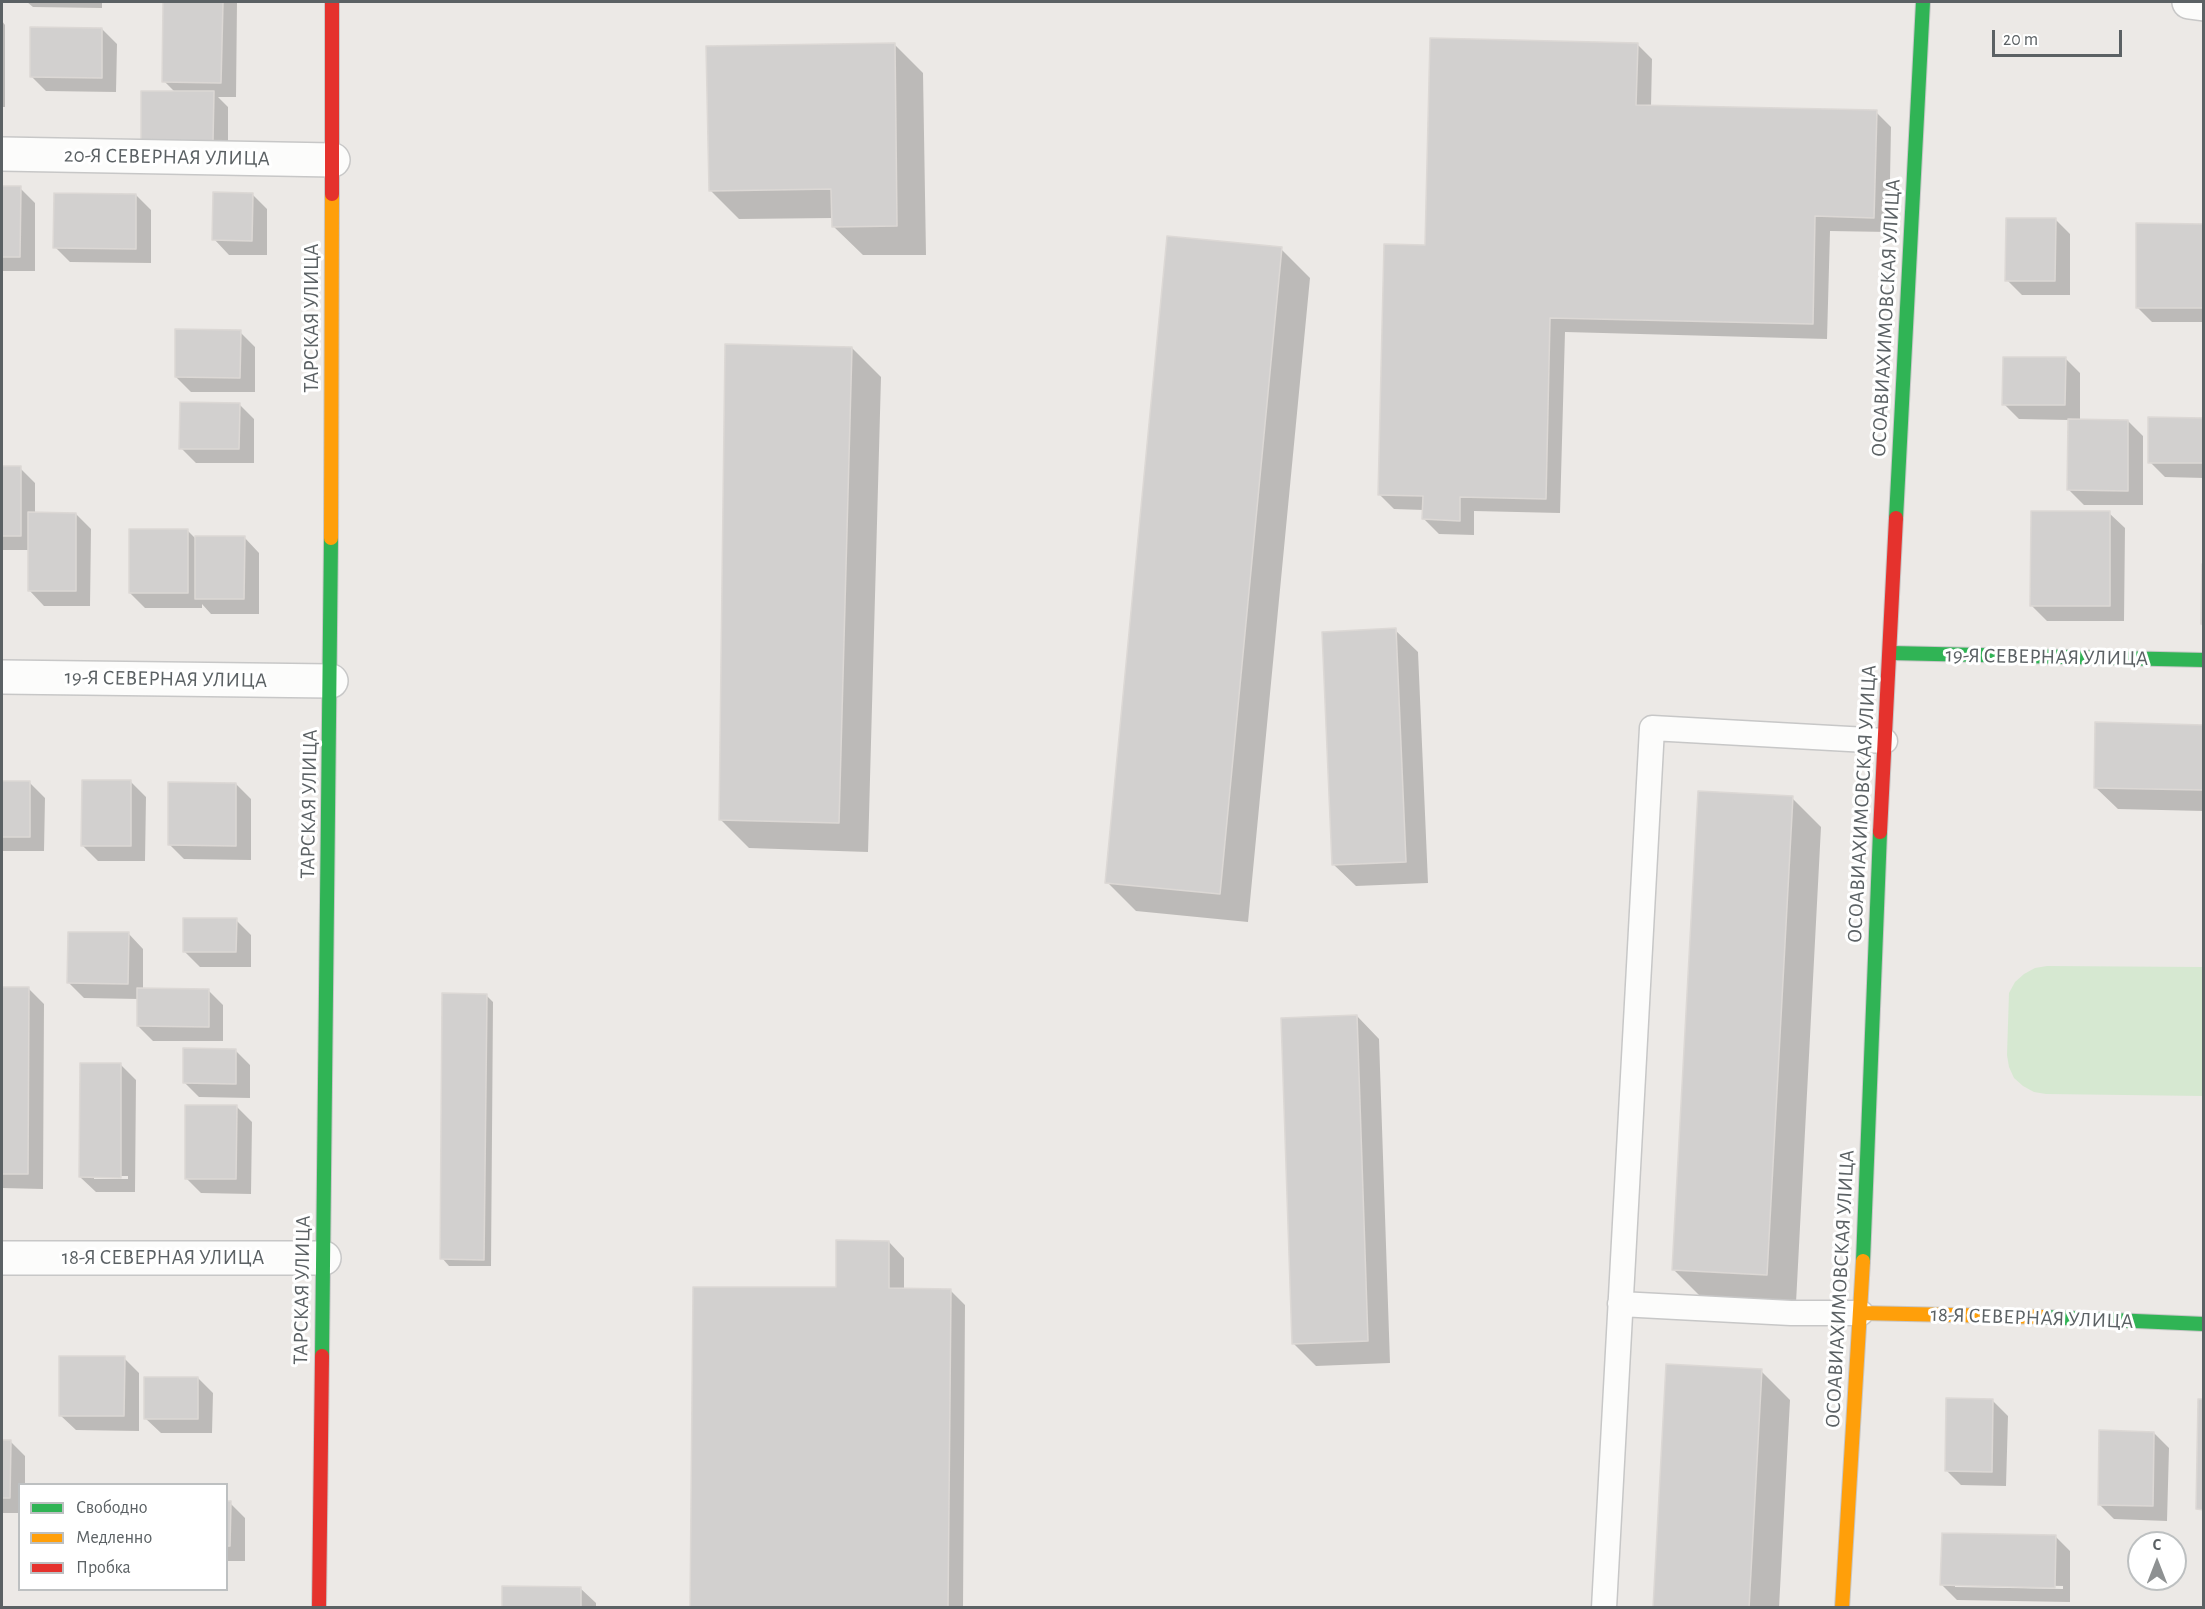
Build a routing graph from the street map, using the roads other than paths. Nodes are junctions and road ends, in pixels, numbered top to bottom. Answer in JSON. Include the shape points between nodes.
{"nodes":[{"id":1,"x":332,"y":2,"type":"edge"},
{"id":2,"x":1923,"y":2,"type":"edge"},
{"id":3,"x":2189,"y":2,"type":"edge"},
{"id":4,"x":2204,"y":4,"type":"edge"},
{"id":5,"x":2,"y":154,"type":"edge"},
{"id":6,"x":333,"y":160,"type":"junction"},
{"id":7,"x":1890,"y":653,"type":"junction"},
{"id":8,"x":2204,"y":660,"type":"edge"},
{"id":9,"x":2,"y":677,"type":"edge"},
{"id":10,"x":332,"y":681,"type":"junction"},
{"id":11,"x":1885,"y":741,"type":"junction"},
{"id":12,"x":2,"y":1258,"type":"edge"},
{"id":13,"x":324,"y":1258,"type":"junction"},
{"id":14,"x":1620,"y":1304,"type":"junction"},
{"id":15,"x":1861,"y":1314,"type":"junction"},
{"id":16,"x":2204,"y":1324,"type":"edge"},
{"id":17,"x":319,"y":1608,"type":"edge"},
{"id":18,"x":1604,"y":1608,"type":"edge"},
{"id":19,"x":1842,"y":1608,"type":"edge"}],
"edges":[{"from":1,"to":6,"type":"street","name":"ТАРСКАЯ УЛИЦА"},
{"from":2,"to":7,"type":"street","name":"ОСОАВИАХИМОВСКАЯ УЛИЦА"},
{"from":3,"to":4,"type":"street"},
{"from":5,"to":6,"type":"street","name":"20-Я СЕВЕРНАЯ УЛИЦА"},
{"from":6,"to":10,"type":"street","name":"ТАРСКАЯ УЛИЦА"},
{"from":7,"to":8,"type":"street","name":"19-Я СЕВЕРНАЯ УЛИЦА"},
{"from":7,"to":11,"type":"street","name":"ОСОАВИАХИМОВСКАЯ УЛИЦА"},
{"from":9,"to":10,"type":"street","name":"19-Я СЕВЕРНАЯ УЛИЦА"},
{"from":10,"to":13,"type":"street","name":"ТАРСКАЯ УЛИЦА"},
{"from":11,"to":14,"type":"lane","via":[[1652,728]]},
{"from":11,"to":15,"type":"street","name":"ОСОАВИАХИМОВСКАЯ УЛИЦА"},
{"from":12,"to":13,"type":"street","name":"18-Я СЕВЕРНАЯ УЛИЦА"},
{"from":13,"to":17,"type":"street","name":"ТАРСКАЯ УЛИЦА"},
{"from":14,"to":15,"type":"lane"},
{"from":14,"to":18,"type":"lane"},
{"from":15,"to":16,"type":"street","name":"18-Я СЕВЕРНАЯ УЛИЦА"},
{"from":15,"to":19,"type":"street","name":"ОСОАВИАХИМОВСКАЯ УЛИЦА"}]}
